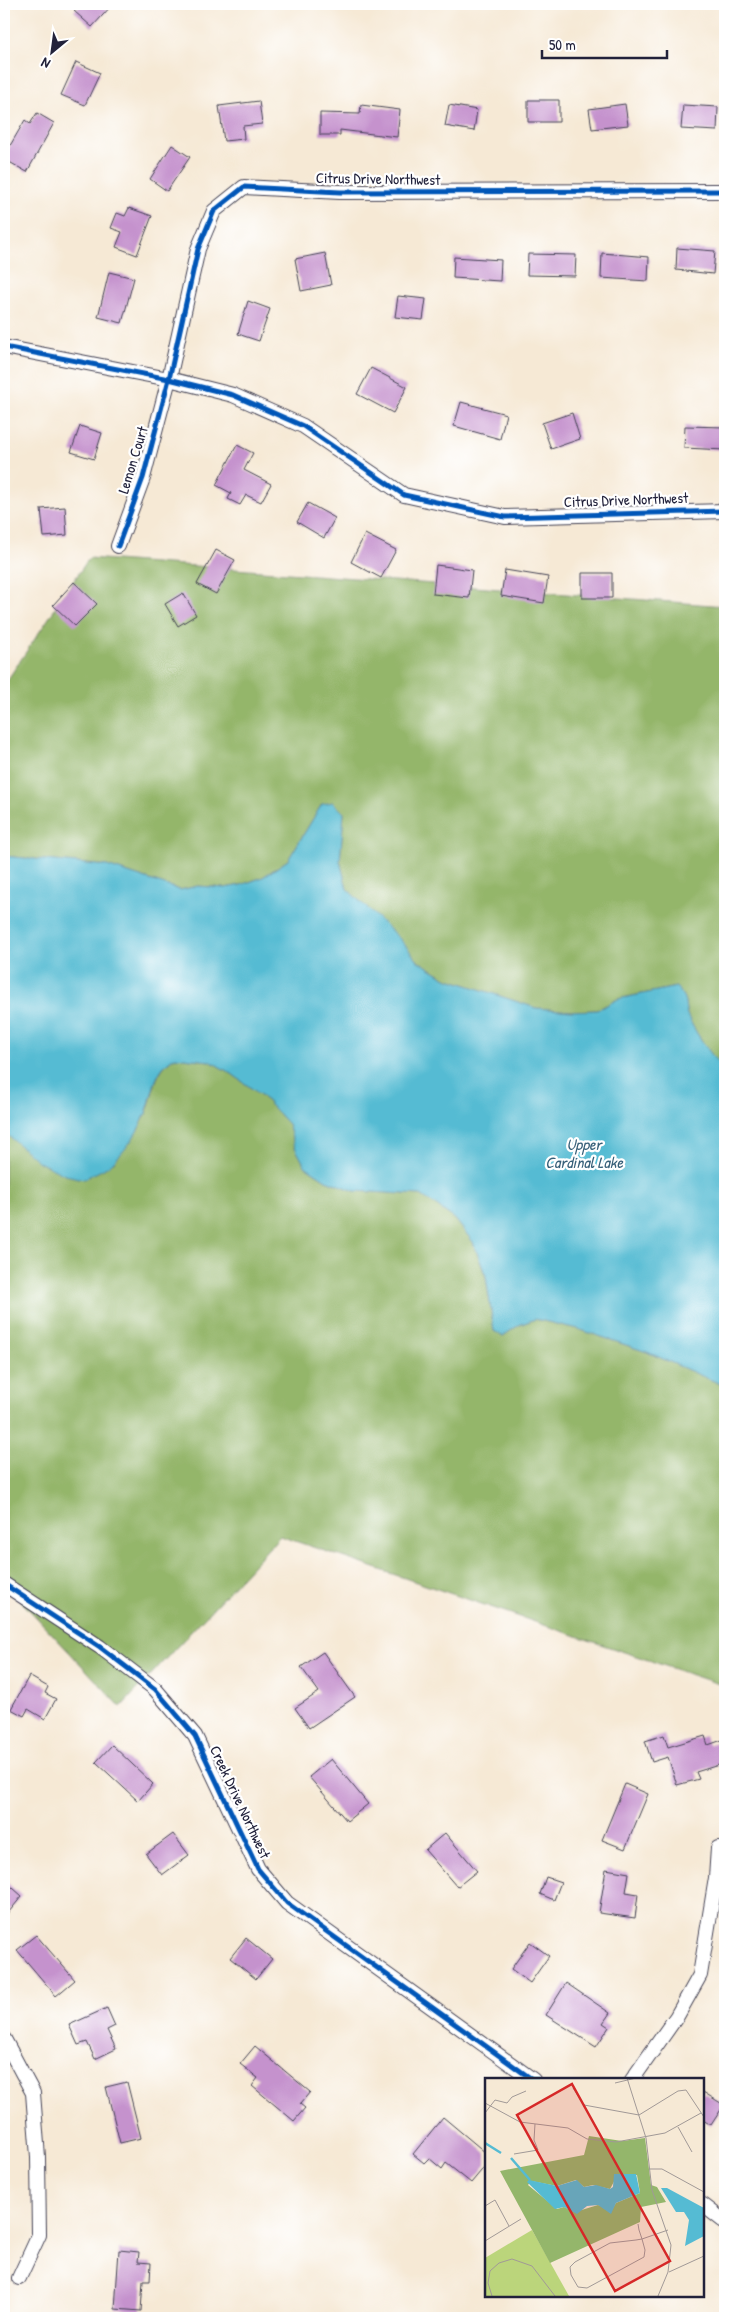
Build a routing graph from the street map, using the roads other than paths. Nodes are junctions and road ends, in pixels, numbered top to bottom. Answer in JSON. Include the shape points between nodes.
{"nodes":[{"id":1,"x":725,"y":191,"type":"edge"},
{"id":2,"x":4,"y":347,"type":"edge"},
{"id":3,"x":169,"y":379,"type":"junction"},
{"id":4,"x":725,"y":511,"type":"edge"},
{"id":5,"x":118,"y":546,"type":"dead end"},
{"id":6,"x":4,"y":1584,"type":"edge"},
{"id":7,"x":725,"y":1852,"type":"edge"},
{"id":8,"x":4,"y":2039,"type":"edge"},
{"id":9,"x":530,"y":2078,"type":"edge"},
{"id":10,"x":633,"y":2078,"type":"edge"},
{"id":11,"x":704,"y":2206,"type":"edge"},
{"id":12,"x":725,"y":2222,"type":"edge"},
{"id":13,"x":20,"y":2278,"type":"dead end"}],
"edges":[{"from":1,"to":3,"type":"street","name":"Citrus Drive Northwest","via":[[340,192],[244,187],[214,211],[198,249]]},
{"from":2,"to":3,"type":"street","name":"Citrus Drive Northwest"},
{"from":3,"to":4,"type":"street","name":"Citrus Drive Northwest","via":[[233,395],[302,426],[404,495],[506,517]]},
{"from":3,"to":5,"type":"street","name":"Lemon Court","via":[[143,478]]},
{"from":6,"to":9,"type":"street","name":"Creek Drive Northwest","via":[[100,1647],[155,1689],[195,1736],[258,1869],[287,1903]]},
{"from":7,"to":10,"type":"street","via":[[718,1848],[700,1975],[677,2016]]},
{"from":8,"to":13,"type":"street","via":[[34,2093],[39,2235]]},
{"from":11,"to":12,"type":"street"}]}
